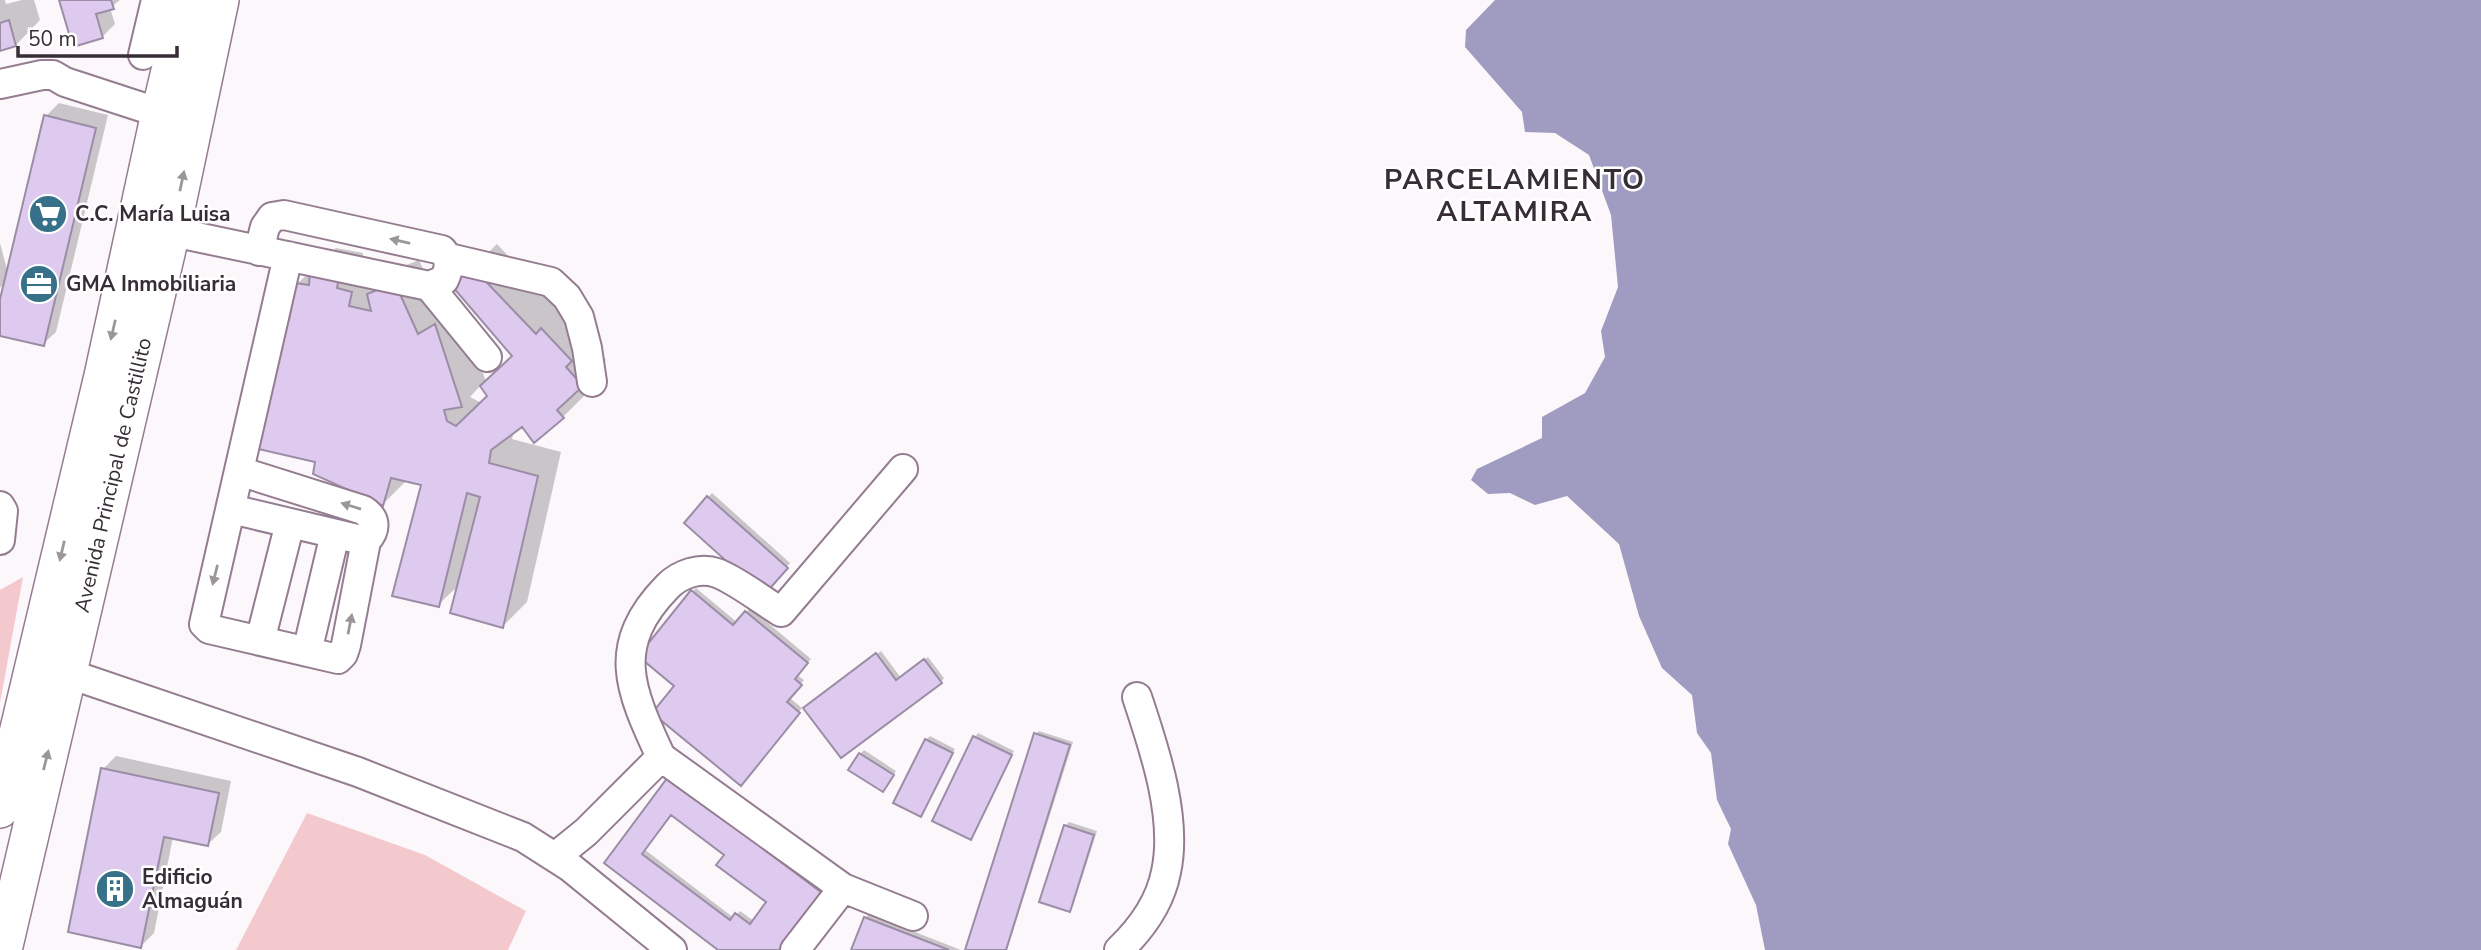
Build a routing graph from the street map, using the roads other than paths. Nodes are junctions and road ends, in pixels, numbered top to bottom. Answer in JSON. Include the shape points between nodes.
{"nodes":[{"id":1,"x":156,"y":0,"type":"edge"},
{"id":2,"x":187,"y":0,"type":"edge"},
{"id":3,"x":220,"y":0,"type":"edge"},
{"id":4,"x":143,"y":55,"type":"dead end"},
{"id":5,"x":59,"y":80,"type":"junction"},
{"id":6,"x":0,"y":84,"type":"edge"},
{"id":7,"x":0,"y":102,"type":"edge"},
{"id":8,"x":160,"y":113,"type":"junction"},
{"id":9,"x":154,"y":228,"type":"junction"},
{"id":10,"x":259,"y":251,"type":"junction"},
{"id":11,"x":288,"y":257,"type":"junction"},
{"id":12,"x":449,"y":258,"type":"junction"},
{"id":13,"x":429,"y":286,"type":"junction"},
{"id":14,"x":487,"y":357,"type":"dead end"},
{"id":15,"x":592,"y":382,"type":"dead end"},
{"id":16,"x":903,"y":469,"type":"dead end"},
{"id":17,"x":239,"y":471,"type":"junction"},
{"id":18,"x":0,"y":506,"type":"edge"},
{"id":19,"x":231,"y":509,"type":"junction"},
{"id":20,"x":290,"y":523,"type":"junction"},
{"id":21,"x":335,"y":534,"type":"junction"},
{"id":22,"x":1,"y":538,"type":"edge"},
{"id":23,"x":366,"y":541,"type":"junction"},
{"id":24,"x":260,"y":641,"type":"junction"},
{"id":25,"x":307,"y":652,"type":"junction"},
{"id":26,"x":52,"y":668,"type":"junction"},
{"id":27,"x":1137,"y":697,"type":"dead end"},
{"id":28,"x":661,"y":757,"type":"junction"},
{"id":29,"x":10,"y":818,"type":"edge"},
{"id":30,"x":555,"y":857,"type":"junction"},
{"id":31,"x":11,"y":859,"type":"edge"},
{"id":32,"x":843,"y":888,"type":"junction"},
{"id":33,"x":913,"y":916,"type":"dead end"},
{"id":34,"x":3,"y":950,"type":"edge"},
{"id":35,"x":672,"y":950,"type":"edge"},
{"id":36,"x":795,"y":950,"type":"edge"},
{"id":37,"x":1119,"y":950,"type":"edge"}],
"edges":[{"from":1,"to":4,"type":"street"},
{"from":2,"to":8,"type":"main road","name":"Avenida Principal de Castillito"},
{"from":9,"to":3,"type":"main road","name":"Avenida Principal de Castillito","one_way":true},
{"from":5,"to":6,"type":"street","via":[[42,75]]},
{"from":5,"to":7,"type":"street","via":[[47,90]]},
{"from":5,"to":8,"type":"street"},
{"from":8,"to":9,"type":"main road","name":"Avenida Principal de Castillito"},
{"from":9,"to":10,"type":"street"},
{"from":9,"to":26,"type":"main road","name":"Avenida Principal de Castillito"},
{"from":10,"to":11,"type":"street"},
{"from":12,"to":10,"type":"street","one_way":true,"via":[[442,250],[284,215],[272,217]]},
{"from":11,"to":13,"type":"street"},
{"from":11,"to":17,"type":"street"},
{"from":12,"to":13,"type":"street","via":[[444,279]]},
{"from":12,"to":15,"type":"street","via":[[551,282],[579,317]]},
{"from":13,"to":14,"type":"street"},
{"from":16,"to":28,"type":"street","via":[[781,612],[716,573],[687,574],[661,593],[634,634],[630,655],[640,710]]},
{"from":17,"to":19,"type":"street"},
{"from":23,"to":17,"type":"street","one_way":true,"via":[[375,523],[363,510]]},
{"from":18,"to":22,"type":"street"},
{"from":19,"to":20,"type":"street"},
{"from":19,"to":24,"type":"street","one_way":true,"via":[[204,624]]},
{"from":20,"to":21,"type":"street"},
{"from":20,"to":24,"type":"street"},
{"from":21,"to":23,"type":"street"},
{"from":21,"to":25,"type":"street"},
{"from":25,"to":23,"type":"street","one_way":true,"via":[[338,659],[343,654]]},
{"from":24,"to":25,"type":"street"},
{"from":26,"to":29,"type":"main road","name":"Avenida Principal de Castillito"},
{"from":26,"to":30,"type":"street","via":[[358,772],[523,837]]},
{"from":27,"to":37,"type":"street","via":[[1166,804],[1168,850],[1157,899]]},
{"from":28,"to":30,"type":"street"},
{"from":28,"to":32,"type":"street"},
{"from":29,"to":31,"type":"main road","name":"Avenida Principal de Castillito"},
{"from":30,"to":35,"type":"street"},
{"from":31,"to":34,"type":"main road","name":"Avenida Principal de Castillito"},
{"from":32,"to":33,"type":"street"},
{"from":32,"to":36,"type":"street"}]}
